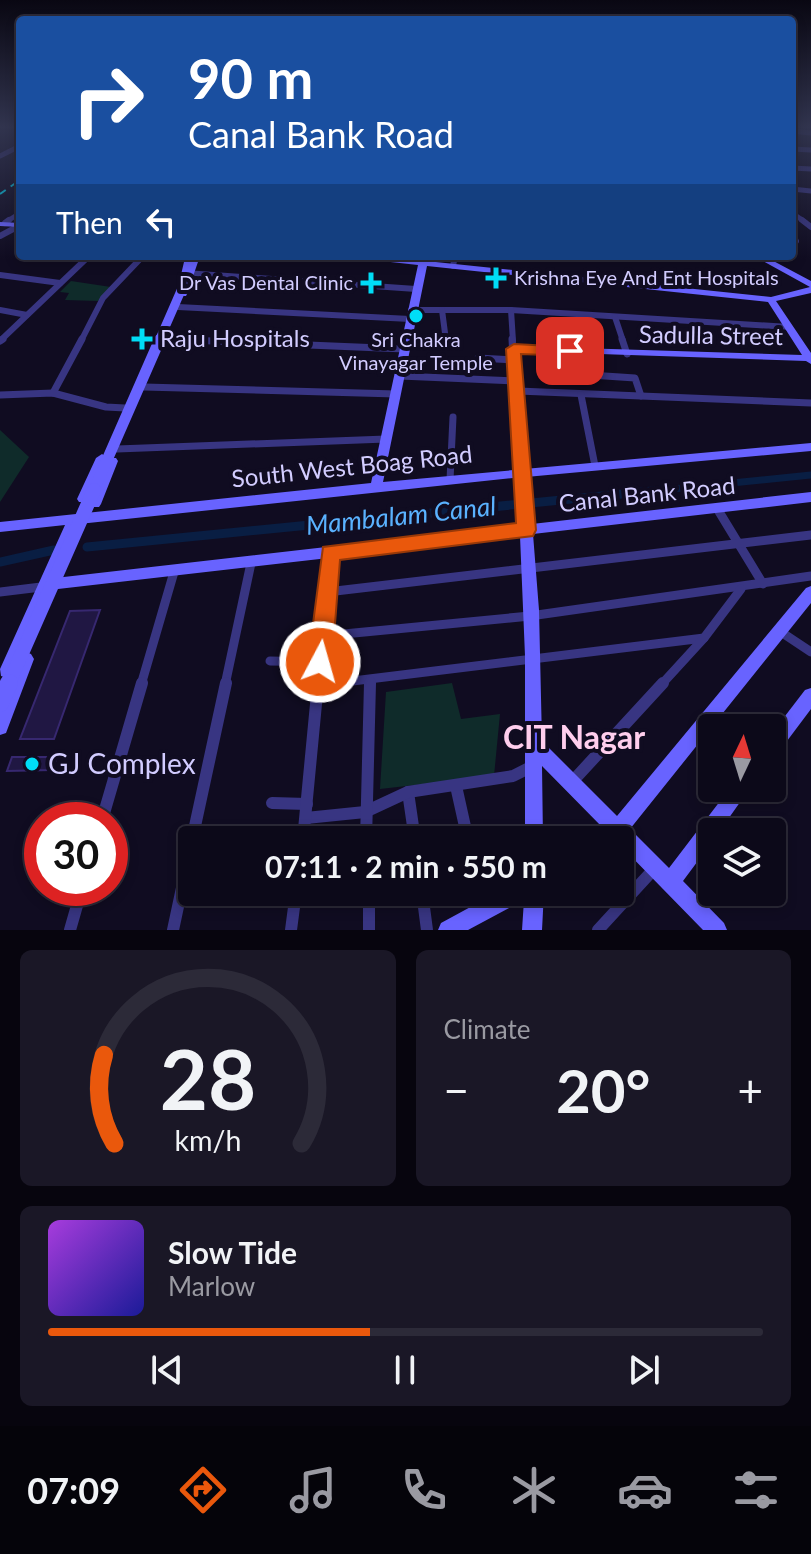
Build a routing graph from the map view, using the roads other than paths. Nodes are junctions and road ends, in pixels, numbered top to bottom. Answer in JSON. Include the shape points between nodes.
{"nodes":[{"id":1,"x":9,"y":225,"type":"edge"},
{"id":2,"x":0,"y":236,"type":"edge"},
{"id":3,"x":85,"y":260,"type":"edge"},
{"id":4,"x":139,"y":260,"type":"edge"},
{"id":5,"x":190,"y":260,"type":"edge"},
{"id":6,"x":190,"y":260,"type":"edge"},
{"id":7,"x":393,"y":260,"type":"edge"},
{"id":8,"x":764,"y":260,"type":"edge"},
{"id":9,"x":777,"y":260,"type":"edge"},
{"id":10,"x":454,"y":261,"type":"edge"},
{"id":11,"x":423,"y":263,"type":"junction"},
{"id":12,"x":187,"y":273,"type":"junction"},
{"id":13,"x":0,"y":275,"type":"edge"},
{"id":14,"x":811,"y":278,"type":"edge"},
{"id":15,"x":60,"y":283,"type":"junction"},
{"id":16,"x":416,"y":289,"type":"junction"},
{"id":17,"x":808,"y":291,"type":"edge"},
{"id":18,"x":771,"y":300,"type":"junction"},
{"id":19,"x":178,"y":307,"type":"junction"},
{"id":20,"x":0,"y":310,"type":"edge"},
{"id":21,"x":442,"y":310,"type":"junction"},
{"id":22,"x":511,"y":310,"type":"junction"},
{"id":23,"x":27,"y":315,"type":"junction"},
{"id":24,"x":410,"y":315,"type":"junction"},
{"id":25,"x":615,"y":317,"type":"junction"},
{"id":26,"x":789,"y":327,"type":"junction"},
{"id":27,"x":445,"y":333,"type":"dead end"},
{"id":28,"x":163,"y":339,"type":"junction"},
{"id":29,"x":0,"y":341,"type":"edge"},
{"id":30,"x":405,"y":349,"type":"junction"},
{"id":31,"x":514,"y":354,"type":"junction"},
{"id":32,"x":627,"y":354,"type":"junction"},
{"id":33,"x":478,"y":358,"type":"dead end"},
{"id":34,"x":810,"y":359,"type":"edge"},
{"id":35,"x":590,"y":375,"type":"dead end"},
{"id":36,"x":400,"y":376,"type":"junction"},
{"id":37,"x":516,"y":381,"type":"junction"},
{"id":38,"x":144,"y":387,"type":"junction"},
{"id":39,"x":518,"y":391,"type":"junction"},
{"id":40,"x":53,"y":393,"type":"junction"},
{"id":41,"x":396,"y":394,"type":"junction"},
{"id":42,"x":0,"y":395,"type":"edge"},
{"id":43,"x":581,"y":395,"type":"junction"},
{"id":44,"x":641,"y":396,"type":"junction"},
{"id":45,"x":811,"y":403,"type":"edge"},
{"id":46,"x":125,"y":408,"type":"junction"},
{"id":47,"x":453,"y":417,"type":"dead end"},
{"id":48,"x":386,"y":439,"type":"junction"},
{"id":49,"x":811,"y":447,"type":"edge"},
{"id":50,"x":117,"y":449,"type":"junction"},
{"id":51,"x":595,"y":466,"type":"junction"},
{"id":52,"x":519,"y":473,"type":"junction"},
{"id":53,"x":450,"y":480,"type":"junction"},
{"id":54,"x":376,"y":488,"type":"junction"},
{"id":55,"x":811,"y":497,"type":"edge"},
{"id":56,"x":718,"y":510,"type":"junction"},
{"id":57,"x":82,"y":516,"type":"junction"},
{"id":58,"x":0,"y":527,"type":"edge"},
{"id":59,"x":526,"y":530,"type":"junction"},
{"id":60,"x":811,"y":535,"type":"edge"},
{"id":61,"x":738,"y":545,"type":"junction"},
{"id":62,"x":331,"y":553,"type":"junction"},
{"id":63,"x":251,"y":563,"type":"junction"},
{"id":64,"x":528,"y":568,"type":"junction"},
{"id":65,"x":174,"y":572,"type":"junction"},
{"id":66,"x":811,"y":576,"type":"edge"},
{"id":67,"x":58,"y":583,"type":"junction"},
{"id":68,"x":763,"y":584,"type":"junction"},
{"id":69,"x":41,"y":587,"type":"junction"},
{"id":70,"x":741,"y":589,"type":"junction"},
{"id":71,"x":0,"y":592,"type":"edge"},
{"id":72,"x":327,"y":592,"type":"junction"},
{"id":73,"x":811,"y":592,"type":"edge"},
{"id":74,"x":530,"y":616,"type":"junction"},
{"id":75,"x":777,"y":630,"type":"junction"},
{"id":76,"x":323,"y":636,"type":"junction"},
{"id":77,"x":704,"y":638,"type":"junction"},
{"id":78,"x":811,"y":652,"type":"edge"},
{"id":79,"x":532,"y":659,"type":"junction"},
{"id":80,"x":270,"y":661,"type":"dead end"},
{"id":81,"x":320,"y":662,"type":"junction"},
{"id":82,"x":6,"y":678,"type":"edge"},
{"id":83,"x":370,"y":680,"type":"junction"},
{"id":84,"x":318,"y":685,"type":"junction"},
{"id":85,"x":811,"y":696,"type":"edge"},
{"id":86,"x":0,"y":703,"type":"edge"},
{"id":87,"x":0,"y":727,"type":"edge"},
{"id":88,"x":786,"y":729,"type":"edge"},
{"id":89,"x":534,"y":745,"type":"junction"},
{"id":90,"x":533,"y":766,"type":"junction"},
{"id":91,"x":571,"y":783,"type":"junction"},
{"id":92,"x":456,"y":786,"type":"junction"},
{"id":93,"x":408,"y":792,"type":"junction"},
{"id":94,"x":107,"y":802,"type":"edge"},
{"id":95,"x":730,"y":802,"type":"edge"},
{"id":96,"x":272,"y":803,"type":"dead end"},
{"id":97,"x":307,"y":804,"type":"junction"},
{"id":98,"x":365,"y":812,"type":"junction"},
{"id":99,"x":306,"y":818,"type":"junction"},
{"id":100,"x":195,"y":826,"type":"edge"},
{"id":101,"x":305,"y":826,"type":"edge"},
{"id":102,"x":366,"y":826,"type":"edge"},
{"id":103,"x":413,"y":826,"type":"edge"},
{"id":104,"x":465,"y":826,"type":"edge"},
{"id":105,"x":534,"y":826,"type":"edge"},
{"id":106,"x":603,"y":826,"type":"edge"},
{"id":107,"x":617,"y":826,"type":"edge"},
{"id":108,"x":634,"y":853,"type":"edge"},
{"id":109,"x":655,"y":868,"type":"junction"},
{"id":110,"x":670,"y":882,"type":"junction"},
{"id":111,"x":77,"y":906,"type":"edge"},
{"id":112,"x":182,"y":906,"type":"edge"},
{"id":113,"x":294,"y":906,"type":"edge"},
{"id":114,"x":369,"y":906,"type":"edge"},
{"id":115,"x":424,"y":906,"type":"edge"},
{"id":116,"x":482,"y":906,"type":"edge"},
{"id":117,"x":495,"y":906,"type":"edge"},
{"id":118,"x":533,"y":906,"type":"edge"},
{"id":119,"x":483,"y":913,"type":"junction"},
{"id":120,"x":70,"y":930,"type":"edge"},
{"id":121,"x":173,"y":930,"type":"edge"},
{"id":122,"x":291,"y":930,"type":"edge"},
{"id":123,"x":369,"y":930,"type":"edge"},
{"id":124,"x":427,"y":930,"type":"edge"},
{"id":125,"x":448,"y":930,"type":"edge"},
{"id":126,"x":532,"y":930,"type":"edge"},
{"id":127,"x":598,"y":930,"type":"edge"},
{"id":128,"x":717,"y":930,"type":"edge"}],
"edges":[{"from":1,"to":2,"type":"street"},
{"from":3,"to":15,"type":"street"},
{"from":4,"to":40,"type":"street","via":[[103,298]]},
{"from":5,"to":12,"type":"street"},
{"from":6,"to":86,"type":"street","bridge":true},
{"from":7,"to":11,"type":"street"},
{"from":8,"to":17,"type":"street"},
{"from":9,"to":14,"type":"street"},
{"from":10,"to":11,"type":"street"},
{"from":10,"to":18,"type":"street"},
{"from":11,"to":16,"type":"street"},
{"from":12,"to":16,"type":"street"},
{"from":12,"to":19,"type":"street"},
{"from":12,"to":46,"type":"street"},
{"from":13,"to":15,"type":"street"},
{"from":15,"to":23,"type":"street"},
{"from":16,"to":24,"type":"street"},
{"from":17,"to":18,"type":"street"},
{"from":18,"to":26,"type":"street"},
{"from":19,"to":24,"type":"street"},
{"from":19,"to":28,"type":"street"},
{"from":20,"to":23,"type":"street"},
{"from":21,"to":22,"type":"street"},
{"from":21,"to":24,"type":"street"},
{"from":21,"to":27,"type":"street"},
{"from":22,"to":25,"type":"street"},
{"from":22,"to":31,"type":"street"},
{"from":23,"to":29,"type":"street"},
{"from":24,"to":30,"type":"street"},
{"from":25,"to":26,"type":"street"},
{"from":25,"to":32,"type":"street"},
{"from":26,"to":34,"type":"street"},
{"from":28,"to":30,"type":"street"},
{"from":28,"to":38,"type":"street"},
{"from":30,"to":36,"type":"street"},
{"from":31,"to":32,"type":"street","name":"Sadulla Street"},
{"from":31,"to":33,"type":"street"},
{"from":31,"to":37,"type":"street"},
{"from":32,"to":34,"type":"street","name":"Sadulla Street"},
{"from":35,"to":44,"type":"street","via":[[635,378]]},
{"from":36,"to":37,"type":"street"},
{"from":36,"to":41,"type":"street"},
{"from":37,"to":39,"type":"street"},
{"from":38,"to":41,"type":"street"},
{"from":38,"to":50,"type":"street"},
{"from":39,"to":43,"type":"street"},
{"from":39,"to":52,"type":"street"},
{"from":40,"to":42,"type":"street"},
{"from":40,"to":46,"type":"street"},
{"from":41,"to":48,"type":"street"},
{"from":43,"to":44,"type":"street"},
{"from":43,"to":51,"type":"street"},
{"from":44,"to":45,"type":"street"},
{"from":46,"to":57,"type":"street"},
{"from":47,"to":53,"type":"street"},
{"from":48,"to":50,"type":"street"},
{"from":48,"to":54,"type":"street"},
{"from":49,"to":51,"type":"street","name":"South West Boag Road"},
{"from":50,"to":57,"type":"street"},
{"from":51,"to":52,"type":"street","name":"South West Boag Road"},
{"from":52,"to":53,"type":"street","name":"South West Boag Road"},
{"from":52,"to":59,"type":"street"},
{"from":53,"to":54,"type":"street","name":"South West Boag Road"},
{"from":54,"to":57,"type":"street","name":"South West Boag Road"},
{"from":55,"to":56,"type":"street","name":"Canal Bank Road"},
{"from":56,"to":59,"type":"street","name":"Canal Bank Road"},
{"from":56,"to":61,"type":"street"},
{"from":57,"to":58,"type":"street","name":"South West Boag Road"},
{"from":57,"to":67,"type":"street"},
{"from":57,"to":69,"type":"street"},
{"from":59,"to":62,"type":"street","name":"Canal Bank Road"},
{"from":59,"to":64,"type":"street"},
{"from":60,"to":61,"type":"street"},
{"from":61,"to":64,"type":"street"},
{"from":61,"to":68,"type":"street"},
{"from":62,"to":63,"type":"street","name":"Canal Bank Road"},
{"from":62,"to":72,"type":"street"},
{"from":63,"to":65,"type":"street","name":"Canal Bank Road"},
{"from":63,"to":100,"type":"street"},
{"from":64,"to":72,"type":"street"},
{"from":64,"to":74,"type":"street"},
{"from":65,"to":67,"type":"street","name":"Canal Bank Road"},
{"from":65,"to":94,"type":"street"},
{"from":66,"to":68,"type":"street"},
{"from":67,"to":82,"type":"street"},
{"from":68,"to":70,"type":"street"},
{"from":69,"to":71,"type":"street"},
{"from":69,"to":82,"type":"street"},
{"from":70,"to":74,"type":"street"},
{"from":70,"to":77,"type":"street"},
{"from":72,"to":76,"type":"street"},
{"from":73,"to":75,"type":"street"},
{"from":74,"to":76,"type":"street"},
{"from":74,"to":79,"type":"street"},
{"from":75,"to":78,"type":"street"},
{"from":75,"to":107,"type":"street"},
{"from":76,"to":81,"type":"street"},
{"from":77,"to":79,"type":"street"},
{"from":77,"to":91,"type":"street"},
{"from":79,"to":83,"type":"street"},
{"from":79,"to":89,"type":"street"},
{"from":80,"to":81,"type":"street"},
{"from":81,"to":84,"type":"street"},
{"from":82,"to":87,"type":"street"},
{"from":83,"to":84,"type":"street"},
{"from":83,"to":98,"type":"street"},
{"from":84,"to":97,"type":"street"},
{"from":85,"to":88,"type":"street"},
{"from":89,"to":90,"type":"street"},
{"from":89,"to":91,"type":"street"},
{"from":90,"to":92,"type":"street","via":[[513,776]]},
{"from":90,"to":105,"type":"street"},
{"from":91,"to":106,"type":"street"},
{"from":92,"to":93,"type":"street"},
{"from":92,"to":104,"type":"street"},
{"from":93,"to":98,"type":"street"},
{"from":93,"to":103,"type":"street"},
{"from":95,"to":110,"type":"street"},
{"from":96,"to":97,"type":"street"},
{"from":97,"to":99,"type":"street"},
{"from":98,"to":99,"type":"street"},
{"from":98,"to":102,"type":"street"},
{"from":99,"to":101,"type":"street"},
{"from":108,"to":109,"type":"street"},
{"from":109,"to":110,"type":"street"},
{"from":109,"to":127,"type":"street"},
{"from":110,"to":128,"type":"street"},
{"from":111,"to":120,"type":"street"},
{"from":112,"to":121,"type":"street"},
{"from":113,"to":122,"type":"street"},
{"from":114,"to":123,"type":"street"},
{"from":115,"to":124,"type":"street"},
{"from":116,"to":119,"type":"street"},
{"from":117,"to":119,"type":"street"},
{"from":118,"to":126,"type":"street"},
{"from":119,"to":125,"type":"street"}]}
